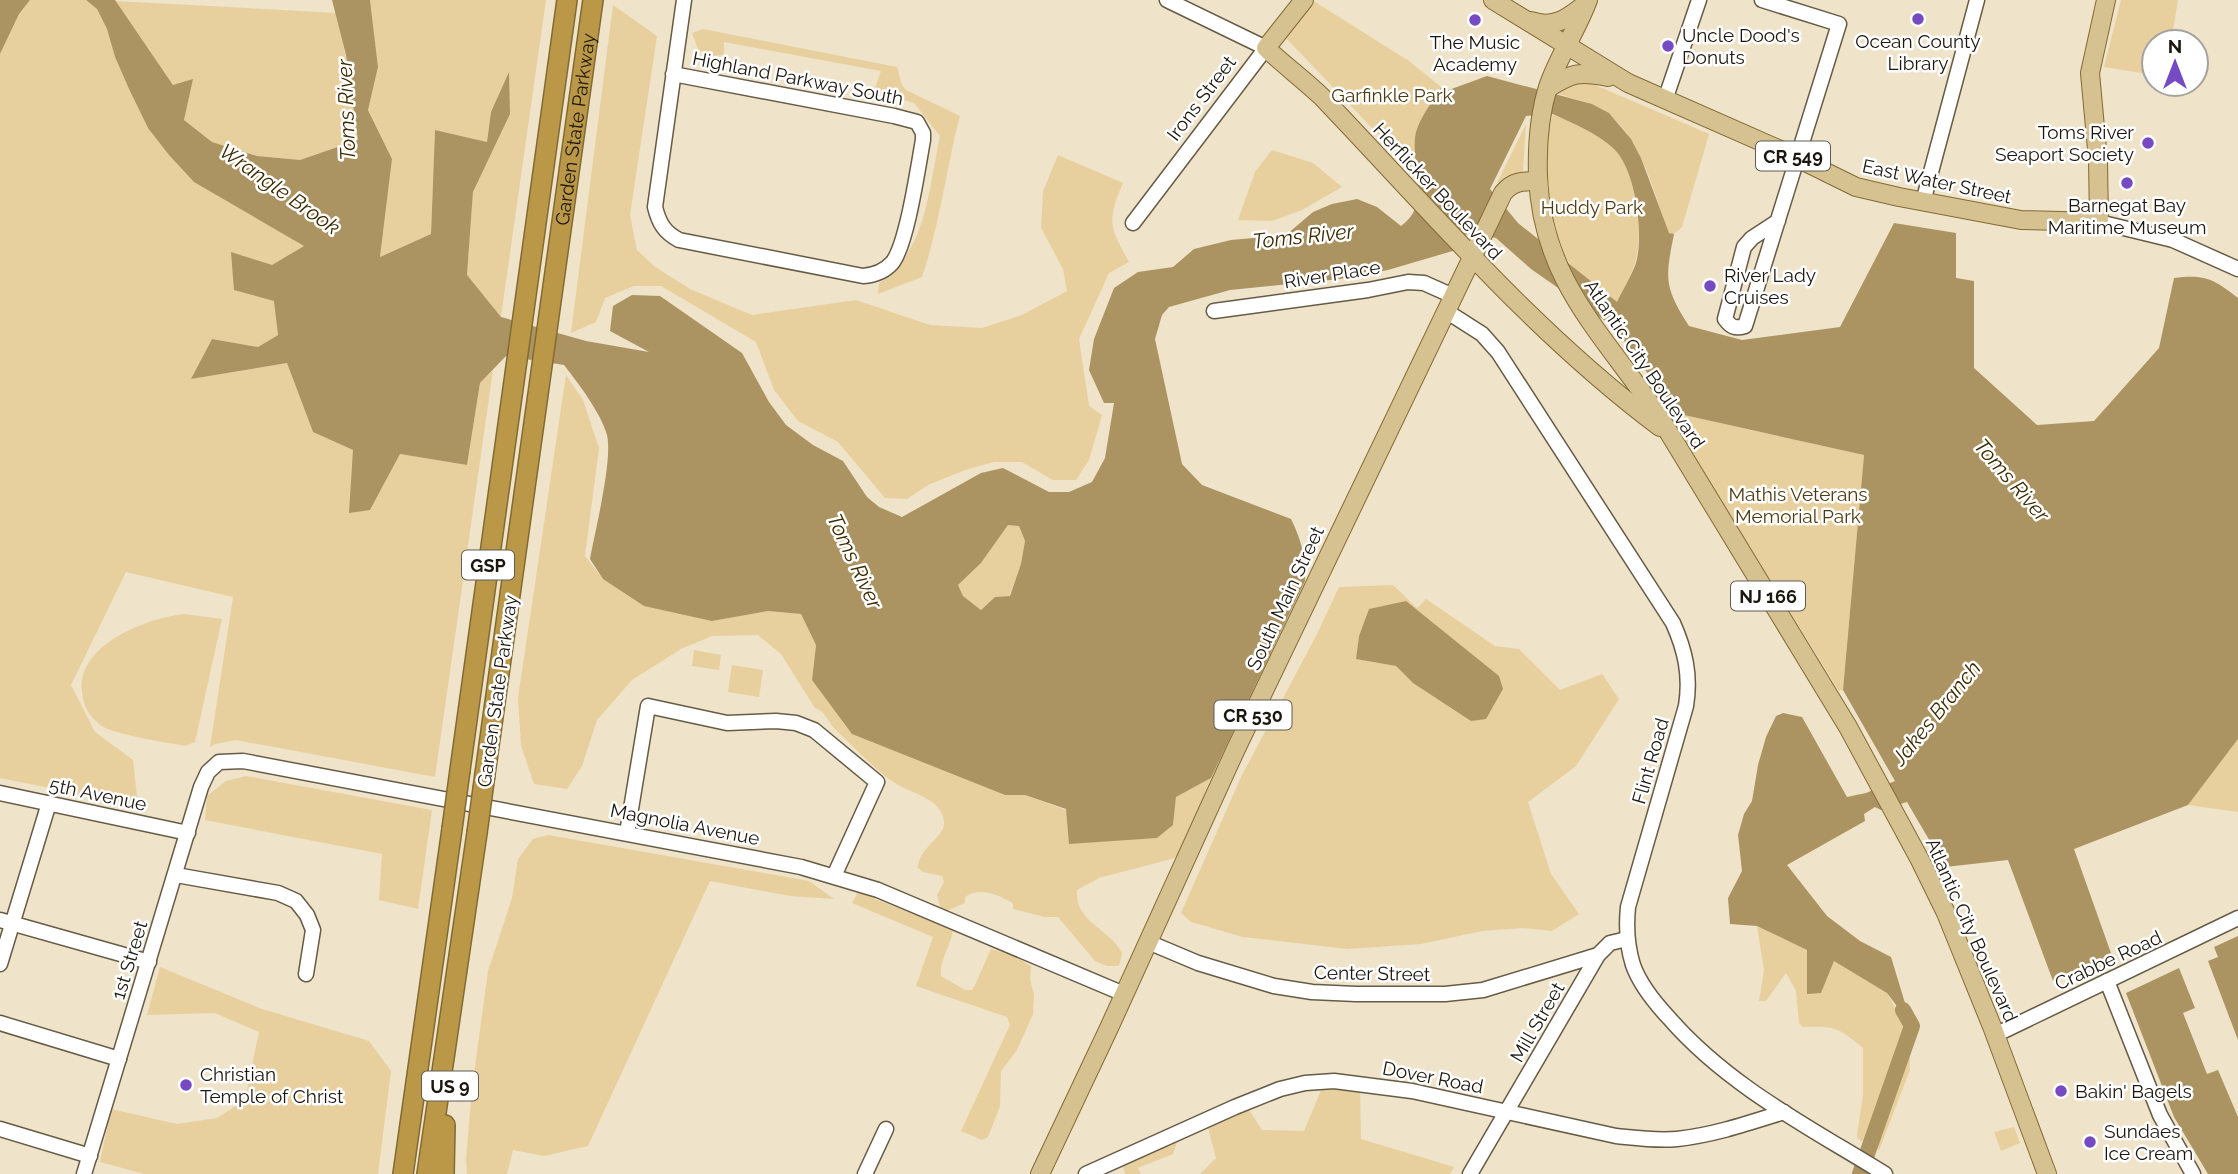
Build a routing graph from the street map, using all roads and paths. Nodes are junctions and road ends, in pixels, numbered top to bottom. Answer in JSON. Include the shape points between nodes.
{"nodes":[{"id":1,"x":684,"y":0,"type":"edge"},
{"id":2,"x":1167,"y":0,"type":"edge"},
{"id":3,"x":1304,"y":0,"type":"edge"},
{"id":4,"x":1493,"y":0,"type":"edge"},
{"id":5,"x":1699,"y":0,"type":"edge"},
{"id":6,"x":1762,"y":0,"type":"edge"},
{"id":7,"x":1977,"y":0,"type":"edge"},
{"id":8,"x":2106,"y":0,"type":"edge"},
{"id":9,"x":1588,"y":1,"type":"edge"},
{"id":10,"x":566,"y":3,"type":"edge"},
{"id":11,"x":592,"y":5,"type":"edge"},
{"id":12,"x":1518,"y":16,"type":"junction"},
{"id":13,"x":1567,"y":47,"type":"junction"},
{"id":14,"x":1266,"y":48,"type":"junction"},
{"id":15,"x":673,"y":74,"type":"junction"},
{"id":16,"x":1628,"y":83,"type":"junction"},
{"id":17,"x":1548,"y":88,"type":"junction"},
{"id":18,"x":1665,"y":100,"type":"junction"},
{"id":19,"x":1798,"y":159,"type":"junction"},
{"id":20,"x":1538,"y":181,"type":"junction"},
{"id":21,"x":1923,"y":202,"type":"junction"},
{"id":22,"x":1778,"y":221,"type":"junction"},
{"id":23,"x":2099,"y":222,"type":"junction"},
{"id":24,"x":1133,"y":223,"type":"dead end"},
{"id":25,"x":1471,"y":249,"type":"junction"},
{"id":26,"x":2238,"y":268,"type":"edge"},
{"id":27,"x":1450,"y":303,"type":"junction"},
{"id":28,"x":1214,"y":311,"type":"dead end"},
{"id":29,"x":1667,"y":432,"type":"junction"},
{"id":30,"x":219,"y":762,"type":"joint"},
{"id":31,"x":0,"y":793,"type":"edge"},
{"id":32,"x":49,"y":803,"type":"junction"},
{"id":33,"x":626,"y":833,"type":"junction"},
{"id":34,"x":188,"y":834,"type":"junction"},
{"id":35,"x":176,"y":875,"type":"junction"},
{"id":36,"x":834,"y":876,"type":"junction"},
{"id":37,"x":2238,"y":918,"type":"edge"},
{"id":38,"x":6,"y":922,"type":"edge"},
{"id":39,"x":1627,"y":939,"type":"junction"},
{"id":40,"x":1147,"y":942,"type":"junction"},
{"id":41,"x":1598,"y":955,"type":"junction"},
{"id":42,"x":149,"y":962,"type":"junction"},
{"id":43,"x":0,"y":964,"type":"edge"},
{"id":44,"x":306,"y":974,"type":"dead end"},
{"id":45,"x":2107,"y":981,"type":"junction"},
{"id":46,"x":1124,"y":994,"type":"junction"},
{"id":47,"x":454,"y":999,"type":"junction"},
{"id":48,"x":0,"y":1023,"type":"edge"},
{"id":49,"x":1995,"y":1035,"type":"junction"},
{"id":50,"x":119,"y":1059,"type":"junction"},
{"id":51,"x":1507,"y":1111,"type":"junction"},
{"id":52,"x":1784,"y":1112,"type":"junction"},
{"id":53,"x":0,"y":1129,"type":"edge"},
{"id":54,"x":886,"y":1129,"type":"dead end"},
{"id":55,"x":90,"y":1156,"type":"junction"},
{"id":56,"x":1879,"y":1170,"type":"edge"},
{"id":57,"x":84,"y":1174,"type":"edge"},
{"id":58,"x":403,"y":1174,"type":"edge"},
{"id":59,"x":428,"y":1174,"type":"edge"},
{"id":60,"x":444,"y":1174,"type":"edge"},
{"id":61,"x":865,"y":1174,"type":"edge"},
{"id":62,"x":1040,"y":1174,"type":"edge"},
{"id":63,"x":1086,"y":1174,"type":"edge"},
{"id":64,"x":1470,"y":1174,"type":"edge"},
{"id":65,"x":2047,"y":1174,"type":"edge"},
{"id":66,"x":2193,"y":1174,"type":"edge"}],
"edges":[{"from":1,"to":15,"type":"street","name":"Highland Parkway South"},
{"from":2,"to":14,"type":"street","name":"Herflicker Boulevard"},
{"from":3,"to":14,"type":"main road","name":"Irons Street"},
{"from":4,"to":12,"type":"main road","name":"East Water Street"},
{"from":5,"to":18,"type":"street"},
{"from":6,"to":19,"type":"street","via":[[1839,24]]},
{"from":7,"to":21,"type":"street"},
{"from":8,"to":23,"type":"main road","via":[[2090,73]]},
{"from":9,"to":12,"type":"main road","via":[[1558,23],[1539,24]]},
{"from":9,"to":13,"type":"main road","number":"NJ 166"},
{"from":10,"to":58,"type":"highway","name":"Garden State Parkway","number":"GSP","bridge":true},
{"from":11,"to":47,"type":"highway","name":"Garden State Parkway","number":"GSP","bridge":true},
{"from":12,"to":13,"type":"main road","name":"East Water Street"},
{"from":13,"to":16,"type":"main road","name":"East Water Street","number":"CR 549"},
{"from":13,"to":17,"type":"main road","name":"Atlantic City Boulevard","number":"NJ 166"},
{"from":14,"to":24,"type":"street","name":"Irons Street"},
{"from":14,"to":25,"type":"main road","name":"Herflicker Boulevard","number":"NJ 166","via":[[1320,96],[1405,188]]},
{"from":15,"to":15,"type":"street","name":"Highland Parkway South","via":[[656,207],[666,232],[679,240],[852,274],[872,275],[894,260],[902,242],[923,133],[917,122]]},
{"from":16,"to":17,"type":"main road","via":[[1576,73]]},
{"from":16,"to":18,"type":"main road","name":"East Water Street","number":"CR 549"},
{"from":17,"to":20,"type":"main road","name":"Atlantic City Boulevard","number":"NJ 166","via":[[1540,117]]},
{"from":18,"to":19,"type":"main road","name":"East Water Street","number":"CR 549"},
{"from":19,"to":21,"type":"main road","name":"East Water Street","number":"CR 549","via":[[1856,187]]},
{"from":19,"to":22,"type":"street"},
{"from":20,"to":25,"type":"main road","name":"South Main Street","number":"CR 530","via":[[1510,185]]},
{"from":20,"to":29,"type":"main road","name":"Atlantic City Boulevard","number":"NJ 166","via":[[1545,230],[1560,270],[1582,311],[1632,376]]},
{"from":21,"to":23,"type":"main road","name":"East Water Street","number":"CR 549","via":[[2021,220]]},
{"from":22,"to":22,"type":"street","via":[[1744,247],[1725,319],[1731,327],[1745,326]]},
{"from":23,"to":26,"type":"street","name":"East Water Street","via":[[2173,240]]},
{"from":25,"to":27,"type":"main road","name":"South Main Street","number":"CR 530"},
{"from":25,"to":29,"type":"main road","name":"Herflicker Boulevard","number":"NJ 166","via":[[1570,352]]},
{"from":27,"to":28,"type":"street","name":"River Place","via":[[1424,282],[1408,282]]},
{"from":27,"to":39,"type":"street","name":"Flint Road","via":[[1497,352],[1682,643],[1688,676],[1686,706],[1632,889]]},
{"from":27,"to":40,"type":"main road","name":"South Main Street","number":"CR 530"},
{"from":29,"to":49,"type":"main road","name":"Atlantic City Boulevard","number":"NJ 166","via":[[1900,822],[1946,913]]},
{"from":30,"to":33,"type":"street","name":"Magnolia Avenue","via":[[243,761]]},
{"from":30,"to":34,"type":"street","name":"1st Street","via":[[201,787]]},
{"from":31,"to":32,"type":"street","name":"5th Avenue"},
{"from":32,"to":34,"type":"street","name":"5th Avenue"},
{"from":32,"to":38,"type":"street"},
{"from":33,"to":36,"type":"street","name":"Magnolia Avenue"},
{"from":33,"to":36,"type":"street","via":[[648,706],[727,723],[796,723],[814,730],[877,782]]},
{"from":34,"to":35,"type":"street","name":"1st Street"},
{"from":35,"to":42,"type":"street","name":"1st Street"},
{"from":35,"to":44,"type":"street","via":[[278,893],[296,901],[313,930]]},
{"from":36,"to":46,"type":"street","name":"Magnolia Avenue","via":[[878,890]]},
{"from":37,"to":45,"type":"street","name":"Crabbe Road"},
{"from":38,"to":42,"type":"street"},
{"from":38,"to":43,"type":"street"},
{"from":39,"to":41,"type":"street","via":[[1610,943]]},
{"from":39,"to":52,"type":"street","name":"Flint Road","via":[[1646,989],[1684,1036],[1737,1081]]},
{"from":40,"to":41,"type":"street","name":"Center Street","via":[[1274,986],[1356,994],[1446,994],[1483,989]]},
{"from":40,"to":46,"type":"main road","name":"South Main Street","number":"CR 530"},
{"from":41,"to":51,"type":"street","name":"Mill Street"},
{"from":42,"to":50,"type":"street","name":"1st Street"},
{"from":45,"to":49,"type":"street","name":"Crabbe Road"},
{"from":45,"to":66,"type":"street","via":[[2160,1115]]},
{"from":46,"to":62,"type":"main road","name":"South Main Street","number":"CR 530"},
{"from":47,"to":59,"type":"highway","name":"Garden State Parkway","number":"GSP"},
{"from":47,"to":60,"type":"highway","number":"US 9","via":[[457,1027]]},
{"from":48,"to":50,"type":"street"},
{"from":49,"to":65,"type":"main road","name":"Atlantic City Boulevard","number":"NJ 166"},
{"from":50,"to":55,"type":"street","name":"1st Street"},
{"from":51,"to":52,"type":"street","name":"Dover Road","via":[[1647,1139],[1704,1135]]},
{"from":51,"to":63,"type":"street","name":"Dover Road","via":[[1365,1084],[1306,1083],[1235,1107]]},
{"from":51,"to":64,"type":"street","name":"Mill Street"},
{"from":52,"to":56,"type":"street","name":"Flint Road"},
{"from":53,"to":55,"type":"street"},
{"from":54,"to":61,"type":"street"},
{"from":55,"to":57,"type":"street","name":"1st Street"}]}
